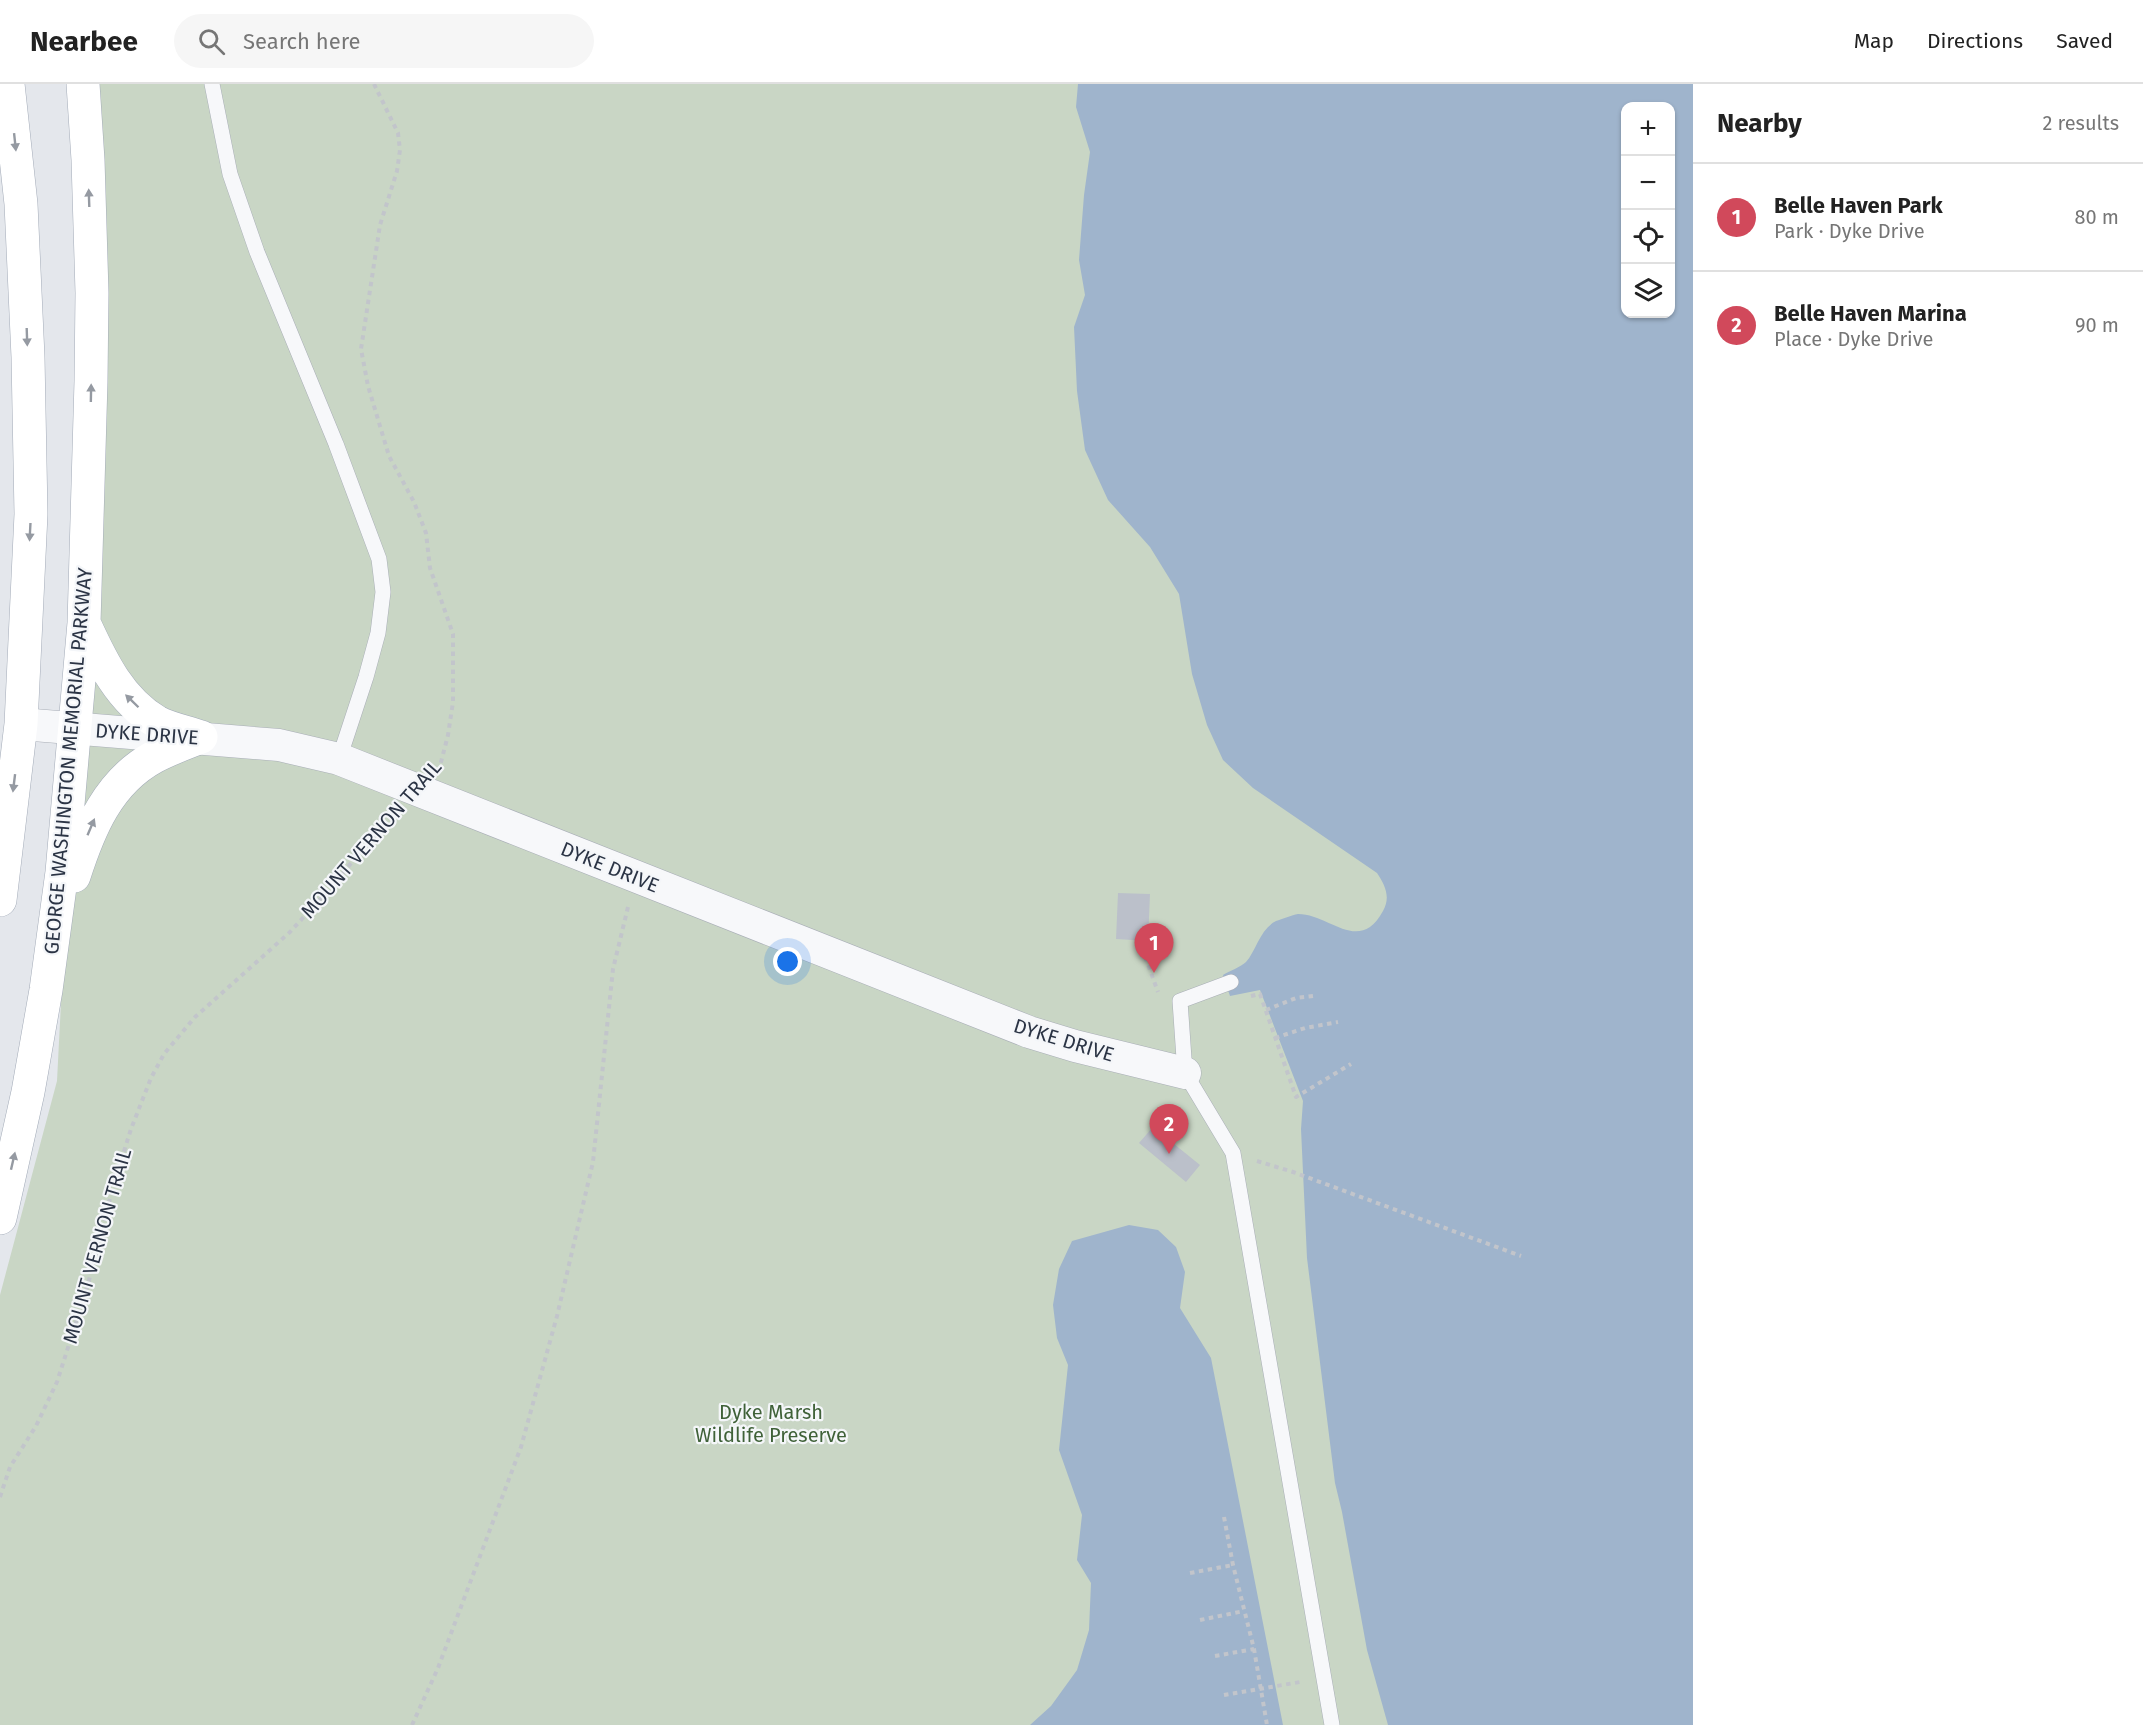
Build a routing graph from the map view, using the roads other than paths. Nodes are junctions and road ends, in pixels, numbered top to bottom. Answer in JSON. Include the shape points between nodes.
{"nodes":[{"id":1,"x":8,"y":84,"type":"edge"},
{"id":2,"x":83,"y":84,"type":"edge"},
{"id":3,"x":212,"y":84,"type":"edge"},
{"id":4,"x":84,"y":623,"type":"junction"},
{"id":5,"x":21,"y":724,"type":"junction"},
{"id":6,"x":75,"y":729,"type":"junction"},
{"id":7,"x":201,"y":737,"type":"junction"},
{"id":8,"x":339,"y":759,"type":"junction"},
{"id":9,"x":0,"y":900,"type":"edge"},
{"id":10,"x":52,"y":942,"type":"junction"},
{"id":11,"x":1231,"y":982,"type":"dead end"},
{"id":12,"x":1185,"y":1073,"type":"junction"},
{"id":13,"x":0,"y":1218,"type":"edge"},
{"id":14,"x":1332,"y":1725,"type":"edge"}],
"edges":[{"from":1,"to":5,"type":"main road","one_way":true,"via":[[21,204],[28,380],[30,513]]},
{"from":4,"to":2,"type":"main road","name":"GEORGE WASHINGTON MEMORIAL PARKWAY","one_way":true,"via":[[92,293]]},
{"from":3,"to":8,"type":"lane","via":[[230,174],[257,252],[380,559],[383,592],[378,633]]},
{"from":4,"to":6,"type":"main road","name":"GEORGE WASHINGTON MEMORIAL PARKWAY"},
{"from":7,"to":4,"type":"main road","one_way":true,"via":[[158,722],[133,703],[112,679]]},
{"from":5,"to":6,"type":"street","name":"DYKE DRIVE"},
{"from":5,"to":9,"type":"main road","one_way":true},
{"from":6,"to":7,"type":"street","name":"DYKE DRIVE"},
{"from":6,"to":10,"type":"main road","name":"GEORGE WASHINGTON MEMORIAL PARKWAY"},
{"from":7,"to":8,"type":"street","name":"DYKE DRIVE","via":[[279,745]]},
{"from":10,"to":7,"type":"main road","one_way":true,"via":[[84,844],[112,792],[153,758]]},
{"from":8,"to":12,"type":"street","name":"DYKE DRIVE","via":[[1029,1032]]},
{"from":13,"to":10,"type":"main road","name":"GEORGE WASHINGTON MEMORIAL PARKWAY","one_way":true,"via":[[28,1092]]},
{"from":11,"to":12,"type":"lane","via":[[1180,1001]]},
{"from":12,"to":14,"type":"lane","via":[[1233,1153]]}]}
